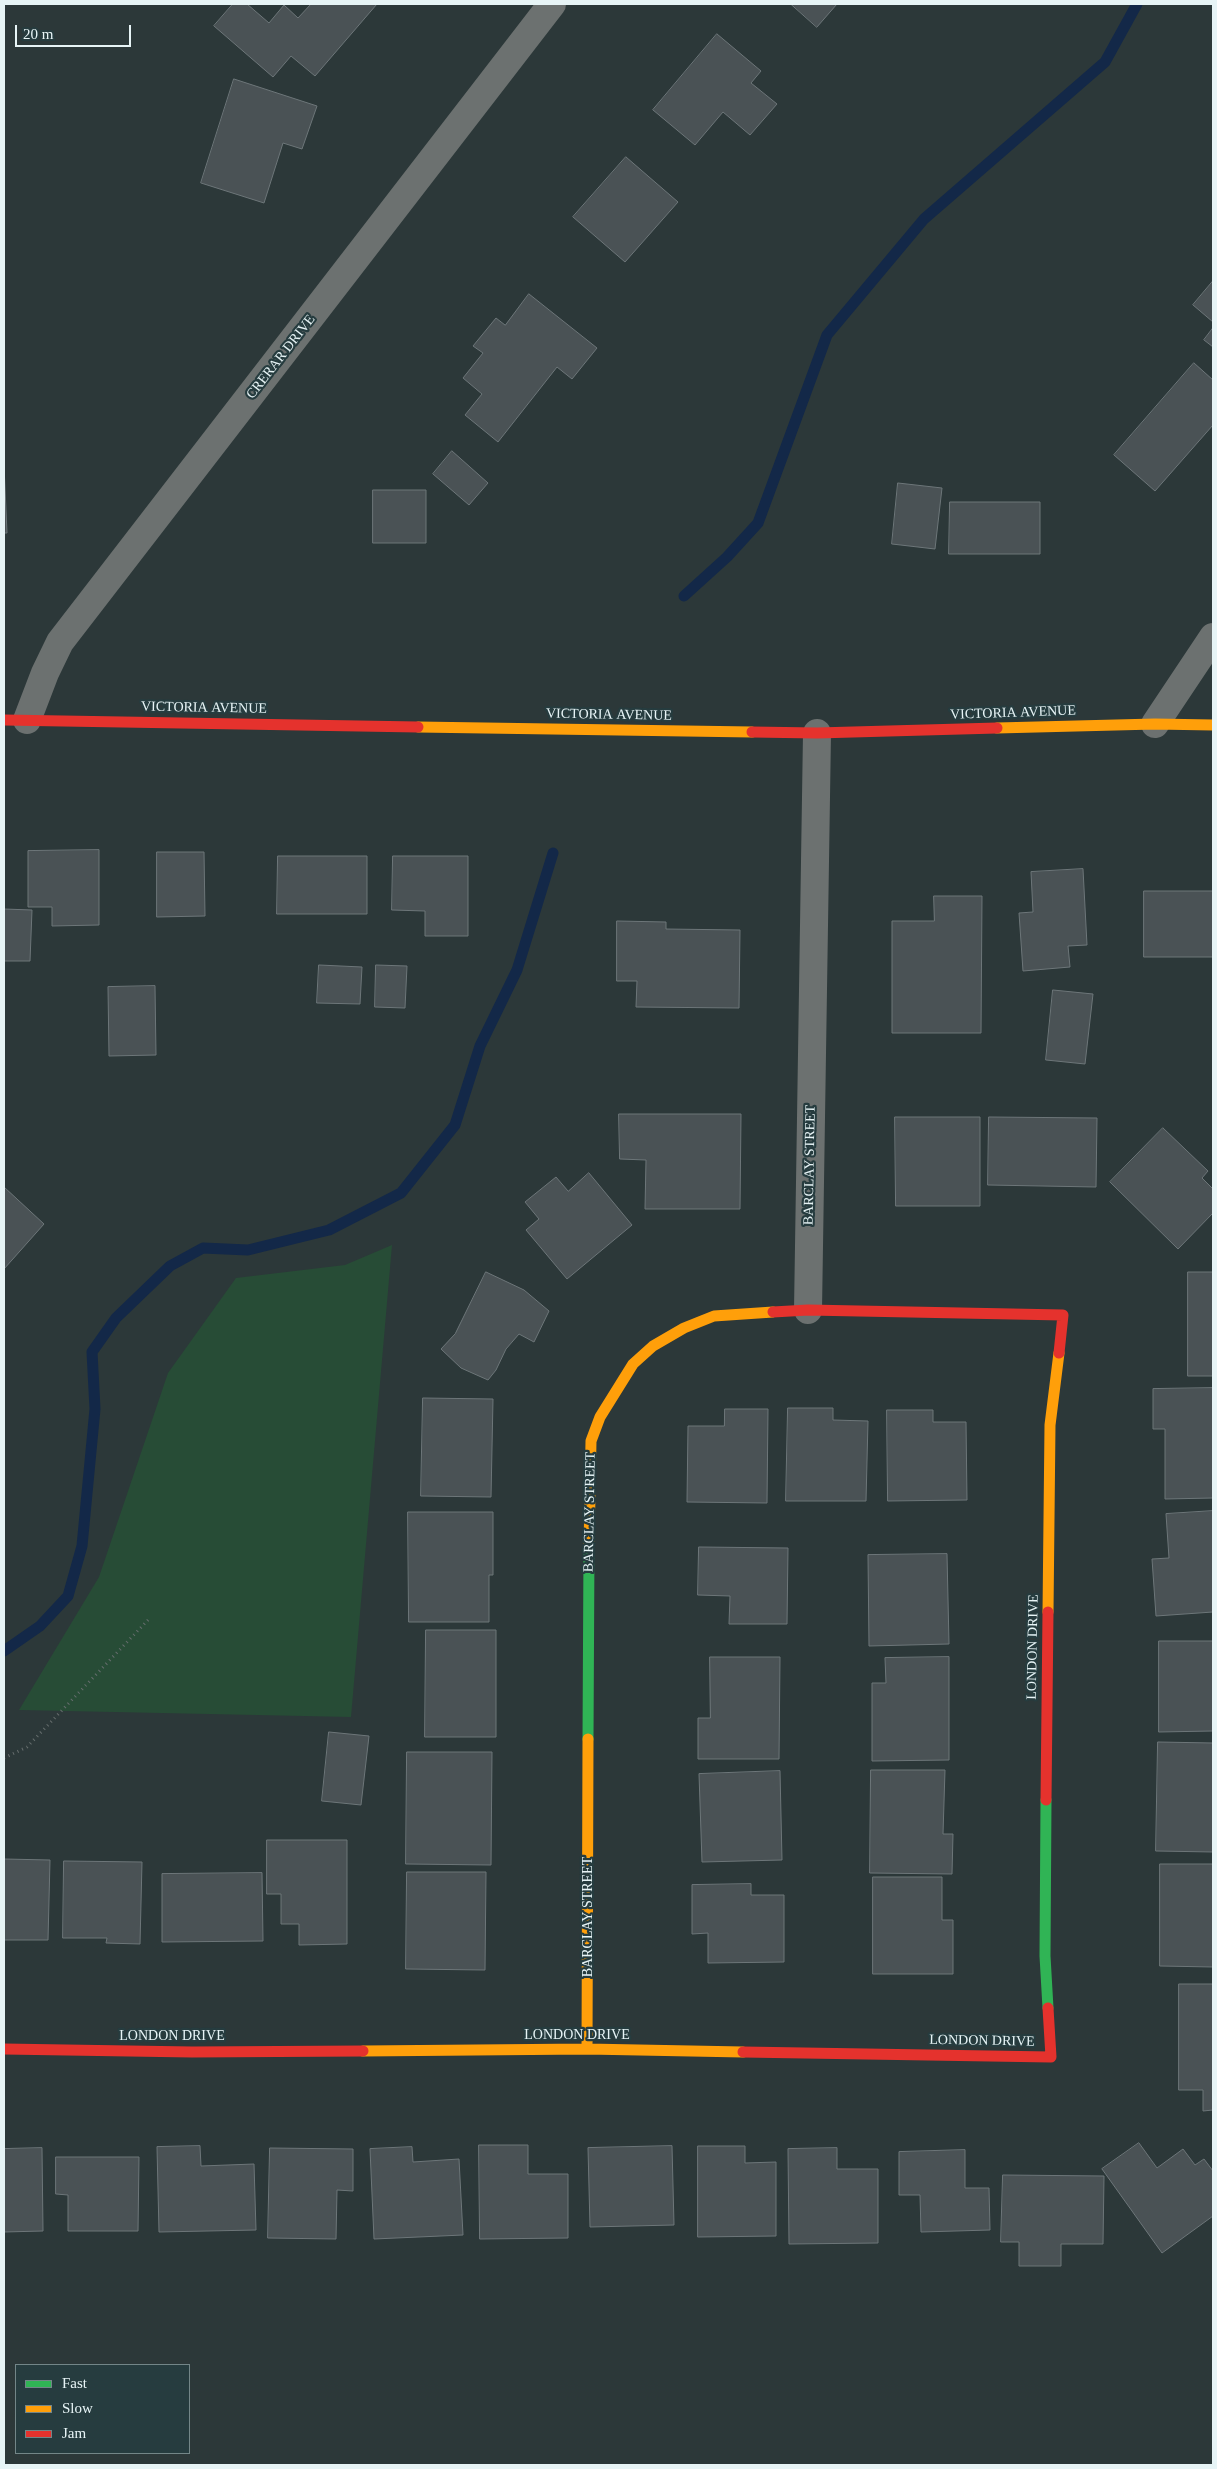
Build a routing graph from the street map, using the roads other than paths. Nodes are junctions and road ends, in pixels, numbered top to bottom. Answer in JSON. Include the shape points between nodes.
{"nodes":[{"id":1,"x":552,"y":4,"type":"edge"},
{"id":2,"x":1213,"y":637,"type":"edge"},
{"id":3,"x":16,"y":720,"type":"edge"},
{"id":4,"x":1155,"y":724,"type":"junction"},
{"id":5,"x":1213,"y":725,"type":"edge"},
{"id":6,"x":816,"y":733,"type":"junction"},
{"id":7,"x":808,"y":1310,"type":"junction"},
{"id":8,"x":4,"y":2049,"type":"edge"},
{"id":9,"x":587,"y":2049,"type":"junction"}],
"edges":[{"from":1,"to":3,"type":"street","name":"CRERAR DRIVE","via":[[60,642]]},
{"from":2,"to":4,"type":"street"},
{"from":3,"to":6,"type":"street","name":"VICTORIA AVENUE"},
{"from":4,"to":5,"type":"street","name":"VICTORIA AVENUE"},
{"from":4,"to":6,"type":"street","name":"VICTORIA AVENUE"},
{"from":6,"to":7,"type":"street","name":"BARCLAY STREET"},
{"from":7,"to":9,"type":"street","name":"BARCLAY STREET","via":[[714,1316],[653,1346],[633,1364],[618,1385],[591,1441],[588,1466]]},
{"from":7,"to":9,"type":"street","name":"LONDON DRIVE","via":[[1063,1315],[1050,1425],[1045,1956],[1051,2057]]},
{"from":8,"to":9,"type":"street","name":"LONDON DRIVE","via":[[202,2052]]}]}
